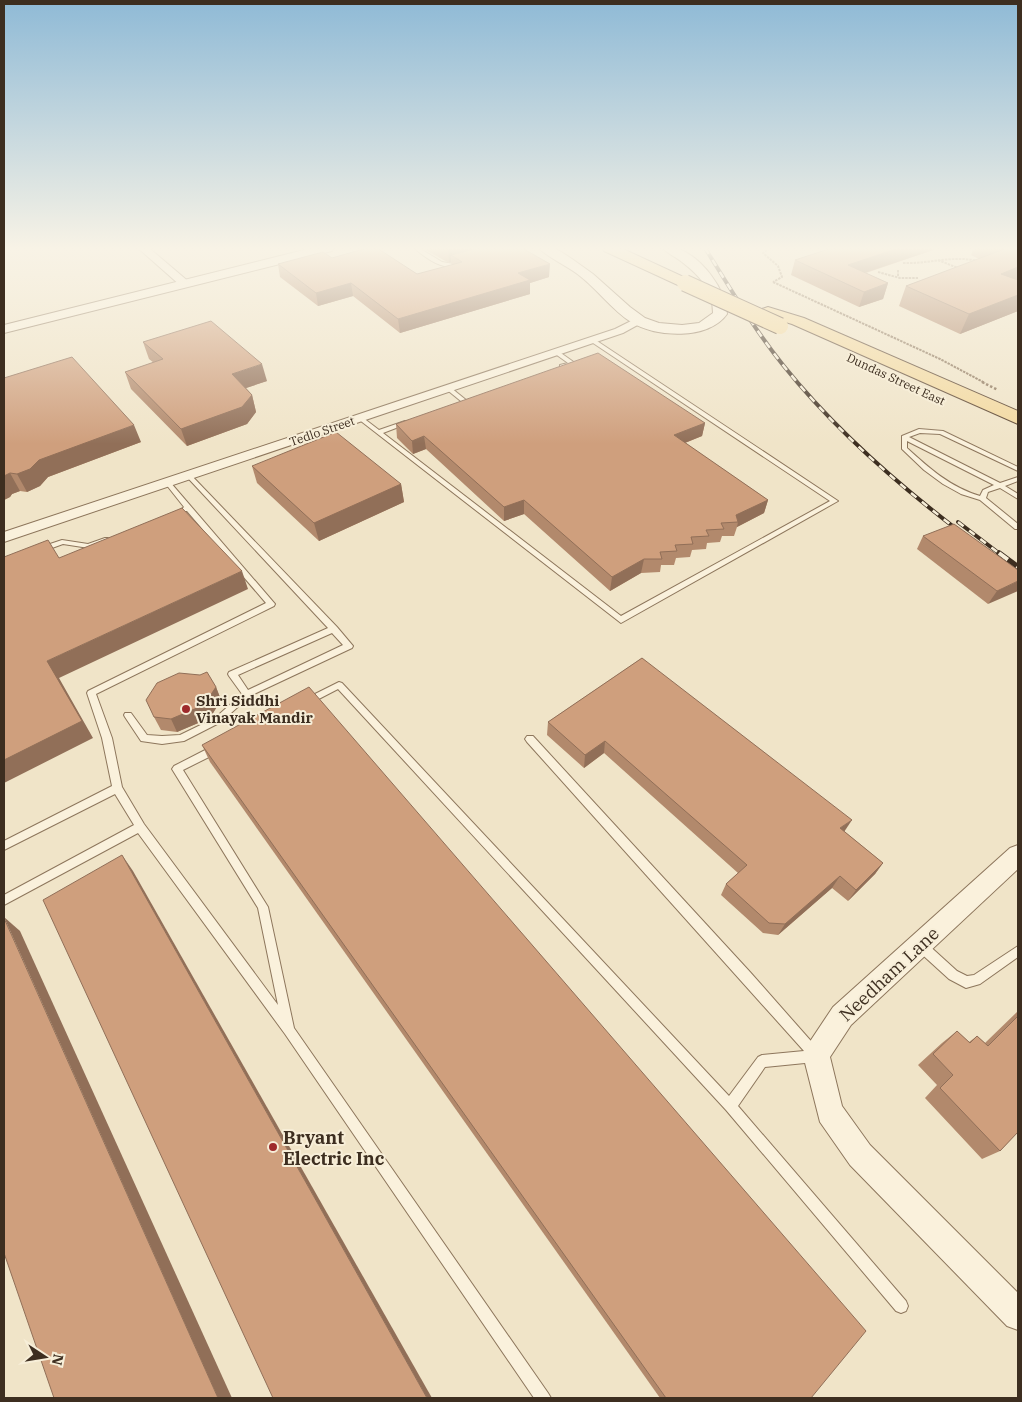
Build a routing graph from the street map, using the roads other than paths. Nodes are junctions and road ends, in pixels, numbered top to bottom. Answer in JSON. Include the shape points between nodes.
{"nodes":[{"id":1,"x":62,"y":313,"type":"edge"},
{"id":2,"x":631,"y":313,"type":"edge"},
{"id":3,"x":720,"y":313,"type":"edge"},
{"id":4,"x":755,"y":313,"type":"edge"},
{"id":5,"x":773,"y":313,"type":"edge"},
{"id":6,"x":639,"y":320,"type":"junction"},
{"id":7,"x":5,"y":327,"type":"edge"},
{"id":8,"x":592,"y":340,"type":"junction"},
{"id":9,"x":556,"y":352,"type":"junction"},
{"id":10,"x":554,"y":369,"type":"edge"},
{"id":11,"x":448,"y":388,"type":"junction"},
{"id":12,"x":473,"y":398,"type":"edge"},
{"id":13,"x":464,"y":401,"type":"junction"},
{"id":14,"x":456,"y":404,"type":"edge"},
{"id":15,"x":360,"y":418,"type":"junction"},
{"id":16,"x":1018,"y":418,"type":"edge"},
{"id":17,"x":413,"y":420,"type":"edge"},
{"id":18,"x":379,"y":432,"type":"junction"},
{"id":19,"x":1018,"y":435,"type":"edge"},
{"id":20,"x":904,"y":437,"type":"junction"},
{"id":21,"x":1018,"y":469,"type":"edge"},
{"id":22,"x":189,"y":476,"type":"junction"},
{"id":23,"x":1018,"y":479,"type":"edge"},
{"id":24,"x":168,"y":482,"type":"junction"},
{"id":25,"x":1001,"y":486,"type":"junction"},
{"id":26,"x":1018,"y":497,"type":"edge"},
{"id":27,"x":982,"y":499,"type":"junction"},
{"id":28,"x":188,"y":508,"type":"junction"},
{"id":29,"x":179,"y":511,"type":"edge"},
{"id":30,"x":1018,"y":527,"type":"edge"},
{"id":31,"x":116,"y":536,"type":"edge"},
{"id":32,"x":4,"y":537,"type":"edge"},
{"id":33,"x":37,"y":552,"type":"edge"},
{"id":34,"x":334,"y":629,"type":"junction"},
{"id":35,"x":247,"y":694,"type":"junction"},
{"id":36,"x":296,"y":707,"type":"edge"},
{"id":37,"x":128,"y":715,"type":"dead end"},
{"id":38,"x":530,"y":739,"type":"dead end"},
{"id":39,"x":228,"y":742,"type":"edge"},
{"id":40,"x":117,"y":788,"type":"junction"},
{"id":41,"x":140,"y":827,"type":"junction"},
{"id":42,"x":4,"y":846,"type":"edge"},
{"id":43,"x":1018,"y":855,"type":"edge"},
{"id":44,"x":4,"y":900,"type":"edge"},
{"id":45,"x":919,"y":945,"type":"junction"},
{"id":46,"x":1018,"y":951,"type":"edge"},
{"id":47,"x":289,"y":1030,"type":"junction"},
{"id":48,"x":816,"y":1056,"type":"junction"},
{"id":49,"x":730,"y":1106,"type":"junction"},
{"id":50,"x":902,"y":1306,"type":"dead end"},
{"id":51,"x":1018,"y":1315,"type":"edge"},
{"id":52,"x":543,"y":1398,"type":"edge"}],
"edges":[{"from":1,"to":7,"type":"street"},
{"from":2,"to":6,"type":"street"},
{"from":3,"to":6,"type":"street","via":[[709,324],[686,329]]},
{"from":4,"to":19,"type":"main road","name":"Dundas Street East","bridge":true},
{"from":5,"to":16,"type":"main road","name":"Dundas Street East","via":[[798,321]]},
{"from":6,"to":8,"type":"street","name":"Tedlo Street"},
{"from":8,"to":9,"type":"street","name":"Tedlo Street"},
{"from":8,"to":18,"type":"lane","via":[[834,501],[621,620]]},
{"from":9,"to":10,"type":"lane","via":[[572,363]]},
{"from":9,"to":11,"type":"street","name":"Tedlo Street"},
{"from":11,"to":13,"type":"lane"},
{"from":11,"to":15,"type":"street","name":"Tedlo Street"},
{"from":12,"to":13,"type":"lane"},
{"from":13,"to":14,"type":"lane"},
{"from":15,"to":18,"type":"lane"},
{"from":15,"to":22,"type":"street","name":"Tedlo Street"},
{"from":17,"to":18,"type":"lane"},
{"from":20,"to":21,"type":"lane","via":[[920,431],[941,432]]},
{"from":20,"to":25,"type":"lane"},
{"from":20,"to":27,"type":"lane","via":[[904,448],[926,469],[963,494]]},
{"from":22,"to":24,"type":"street","name":"Tedlo Street"},
{"from":22,"to":34,"type":"lane"},
{"from":23,"to":25,"type":"lane"},
{"from":24,"to":28,"type":"lane"},
{"from":24,"to":32,"type":"street","name":"Tedlo Street"},
{"from":25,"to":26,"type":"lane"},
{"from":25,"to":27,"type":"lane","via":[[985,491]]},
{"from":27,"to":30,"type":"lane"},
{"from":28,"to":29,"type":"lane"},
{"from":28,"to":40,"type":"lane","via":[[271,604],[91,693],[107,738]]},
{"from":31,"to":33,"type":"lane","via":[[89,546],[62,542]]},
{"from":34,"to":35,"type":"lane","via":[[349,646]]},
{"from":34,"to":35,"type":"lane","via":[[232,674]]},
{"from":35,"to":37,"type":"lane","via":[[218,720],[181,738],[144,738]]},
{"from":36,"to":49,"type":"lane","via":[[339,685]]},
{"from":38,"to":48,"type":"lane"},
{"from":39,"to":47,"type":"lane","via":[[177,769],[263,907]]},
{"from":40,"to":41,"type":"lane"},
{"from":40,"to":42,"type":"lane"},
{"from":41,"to":44,"type":"lane"},
{"from":41,"to":47,"type":"lane"},
{"from":43,"to":45,"type":"street","name":"Needham Lane"},
{"from":45,"to":46,"type":"lane","via":[[953,975],[966,982],[976,980]]},
{"from":45,"to":48,"type":"street","name":"Needham Lane","via":[[842,1016]]},
{"from":47,"to":52,"type":"lane"},
{"from":48,"to":49,"type":"lane","via":[[762,1061]]},
{"from":48,"to":51,"type":"street","via":[[830,1112],[860,1155]]},
{"from":49,"to":50,"type":"lane"}]}
